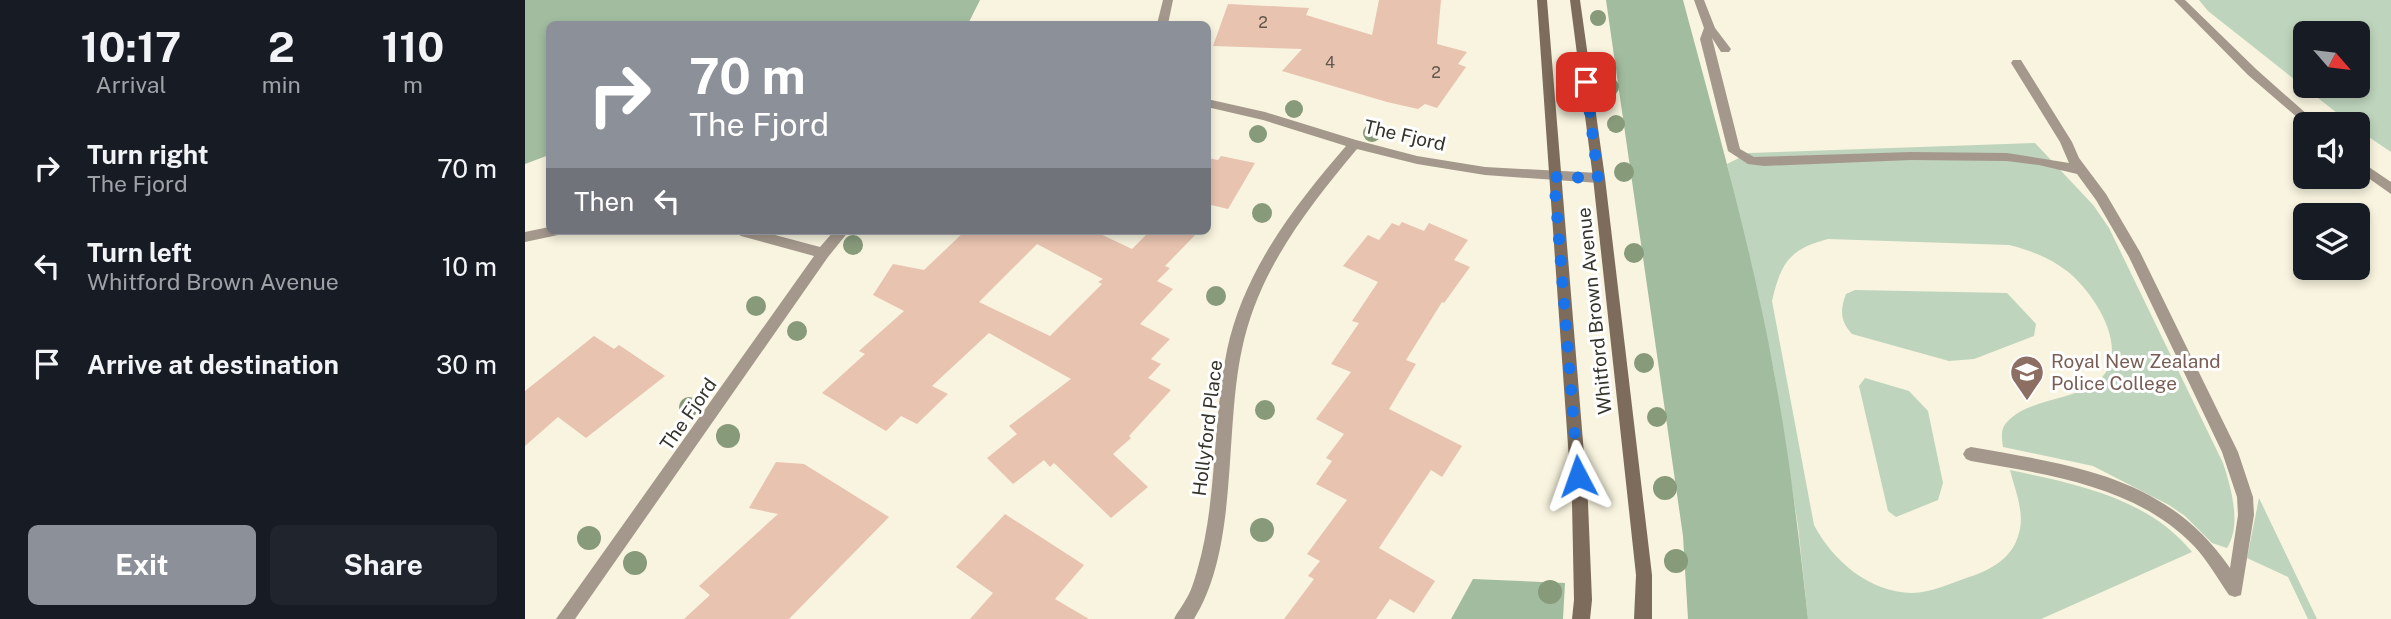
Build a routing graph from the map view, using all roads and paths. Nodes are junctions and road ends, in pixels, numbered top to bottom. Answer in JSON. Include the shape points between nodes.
{"nodes":[{"id":1,"x":1168,"y":0,"type":"edge"},
{"id":2,"x":1542,"y":0,"type":"edge"},
{"id":3,"x":1575,"y":0,"type":"edge"},
{"id":4,"x":1699,"y":0,"type":"edge"},
{"id":5,"x":2179,"y":0,"type":"edge"},
{"id":6,"x":1164,"y":21,"type":"edge"},
{"id":7,"x":1710,"y":28,"type":"junction"},
{"id":8,"x":1725,"y":50,"type":"dead end"},
{"id":9,"x":2017,"y":63,"type":"dead end"},
{"id":10,"x":1211,"y":104,"type":"edge"},
{"id":11,"x":2298,"y":112,"type":"edge"},
{"id":12,"x":1354,"y":144,"type":"junction"},
{"id":13,"x":2082,"y":171,"type":"junction"},
{"id":14,"x":2370,"y":173,"type":"edge"},
{"id":15,"x":1554,"y":177,"type":"junction"},
{"id":16,"x":1598,"y":178,"type":"junction"},
{"id":17,"x":2391,"y":189,"type":"edge"},
{"id":18,"x":546,"y":232,"type":"edge"},
{"id":19,"x":756,"y":235,"type":"edge"},
{"id":20,"x":839,"y":235,"type":"edge"},
{"id":21,"x":525,"y":237,"type":"edge"},
{"id":22,"x":823,"y":253,"type":"junction"},
{"id":23,"x":1971,"y":454,"type":"dead end"},
{"id":24,"x":565,"y":619,"type":"edge"},
{"id":25,"x":1183,"y":619,"type":"edge"},
{"id":26,"x":1581,"y":619,"type":"edge"},
{"id":27,"x":1643,"y":619,"type":"edge"}],
"edges":[{"from":1,"to":6,"type":"street"},
{"from":2,"to":15,"type":"main road","name":"Whitford Brown Avenue"},
{"from":3,"to":16,"type":"main road","name":"Whitford Brown Avenue"},
{"from":4,"to":7,"type":"street"},
{"from":5,"to":11,"type":"street"},
{"from":7,"to":8,"type":"street"},
{"from":7,"to":13,"type":"street","via":[[1706,39],[1734,151],[1752,161],[2007,157]]},
{"from":9,"to":13,"type":"street"},
{"from":10,"to":12,"type":"street","name":"The Fjord"},
{"from":12,"to":15,"type":"street","name":"The Fjord","via":[[1417,160]]},
{"from":12,"to":25,"type":"street","name":"Hollyford Place","via":[[1278,242],[1242,319],[1228,390],[1213,544],[1194,606]]},
{"from":13,"to":23,"type":"street","via":[[2135,256],[2239,475],[2246,515],[2235,589],[2200,540],[2145,501],[2085,477]]},
{"from":14,"to":17,"type":"street"},
{"from":15,"to":16,"type":"street","name":"The Fjord"},
{"from":15,"to":26,"type":"main road","name":"Whitford Brown Avenue","via":[[1580,503]]},
{"from":16,"to":27,"type":"main road","name":"Whitford Brown Avenue","via":[[1644,575]]},
{"from":18,"to":21,"type":"street"},
{"from":19,"to":22,"type":"street"},
{"from":20,"to":22,"type":"street","name":"The Fjord"},
{"from":22,"to":24,"type":"street","name":"The Fjord"}]}
